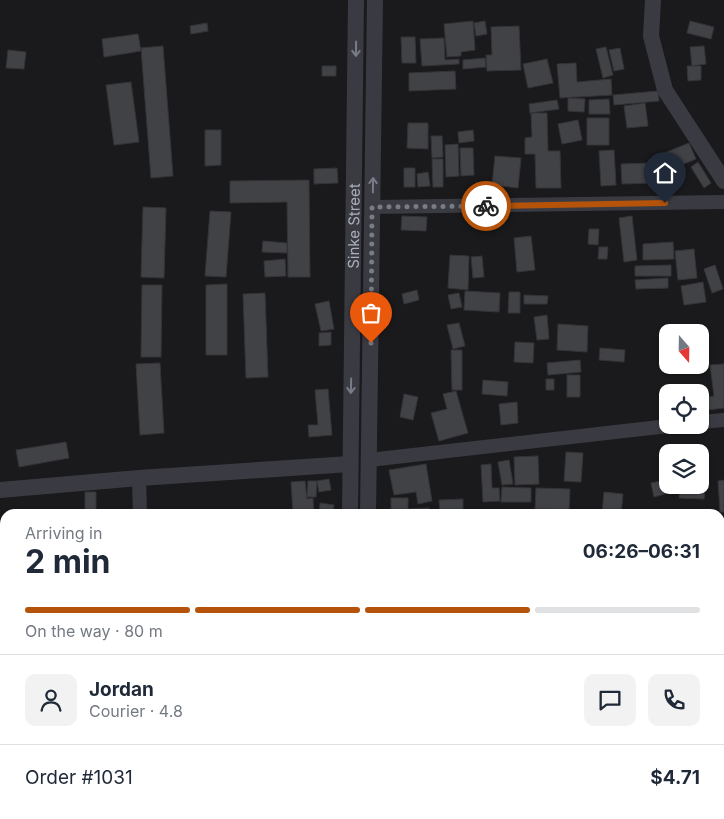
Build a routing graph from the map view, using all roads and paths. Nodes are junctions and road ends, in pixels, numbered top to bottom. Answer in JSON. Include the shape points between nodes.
{"nodes":[{"id":1,"x":356,"y":0,"type":"edge"},
{"id":2,"x":375,"y":0,"type":"edge"},
{"id":3,"x":653,"y":0,"type":"edge"},
{"id":4,"x":724,"y":181,"type":"edge"},
{"id":5,"x":724,"y":202,"type":"edge"},
{"id":6,"x":372,"y":207,"type":"junction"},
{"id":7,"x":724,"y":420,"type":"edge"},
{"id":8,"x":709,"y":421,"type":"edge"},
{"id":9,"x":659,"y":427,"type":"edge"},
{"id":10,"x":369,"y":460,"type":"junction"},
{"id":11,"x":350,"y":464,"type":"junction"},
{"id":12,"x":139,"y":478,"type":"junction"},
{"id":13,"x":0,"y":490,"type":"edge"},
{"id":14,"x":140,"y":509,"type":"edge"},
{"id":15,"x":350,"y":509,"type":"edge"},
{"id":16,"x":368,"y":509,"type":"edge"}],
"edges":[{"from":1,"to":11,"type":"street","name":"Sinke Street","one_way":true},
{"from":6,"to":2,"type":"street","name":"Sinke Street","one_way":true},
{"from":3,"to":4,"type":"street","via":[[651,36],[665,90]]},
{"from":5,"to":6,"type":"street"},
{"from":6,"to":10,"type":"street","name":"Sinke Street"},
{"from":7,"to":8,"type":"street"},
{"from":9,"to":10,"type":"street"},
{"from":10,"to":16,"type":"street","name":"Sinke Street"},
{"from":11,"to":12,"type":"street"},
{"from":11,"to":15,"type":"street","name":"Sinke Street"},
{"from":12,"to":13,"type":"street"},
{"from":12,"to":14,"type":"street"}]}
